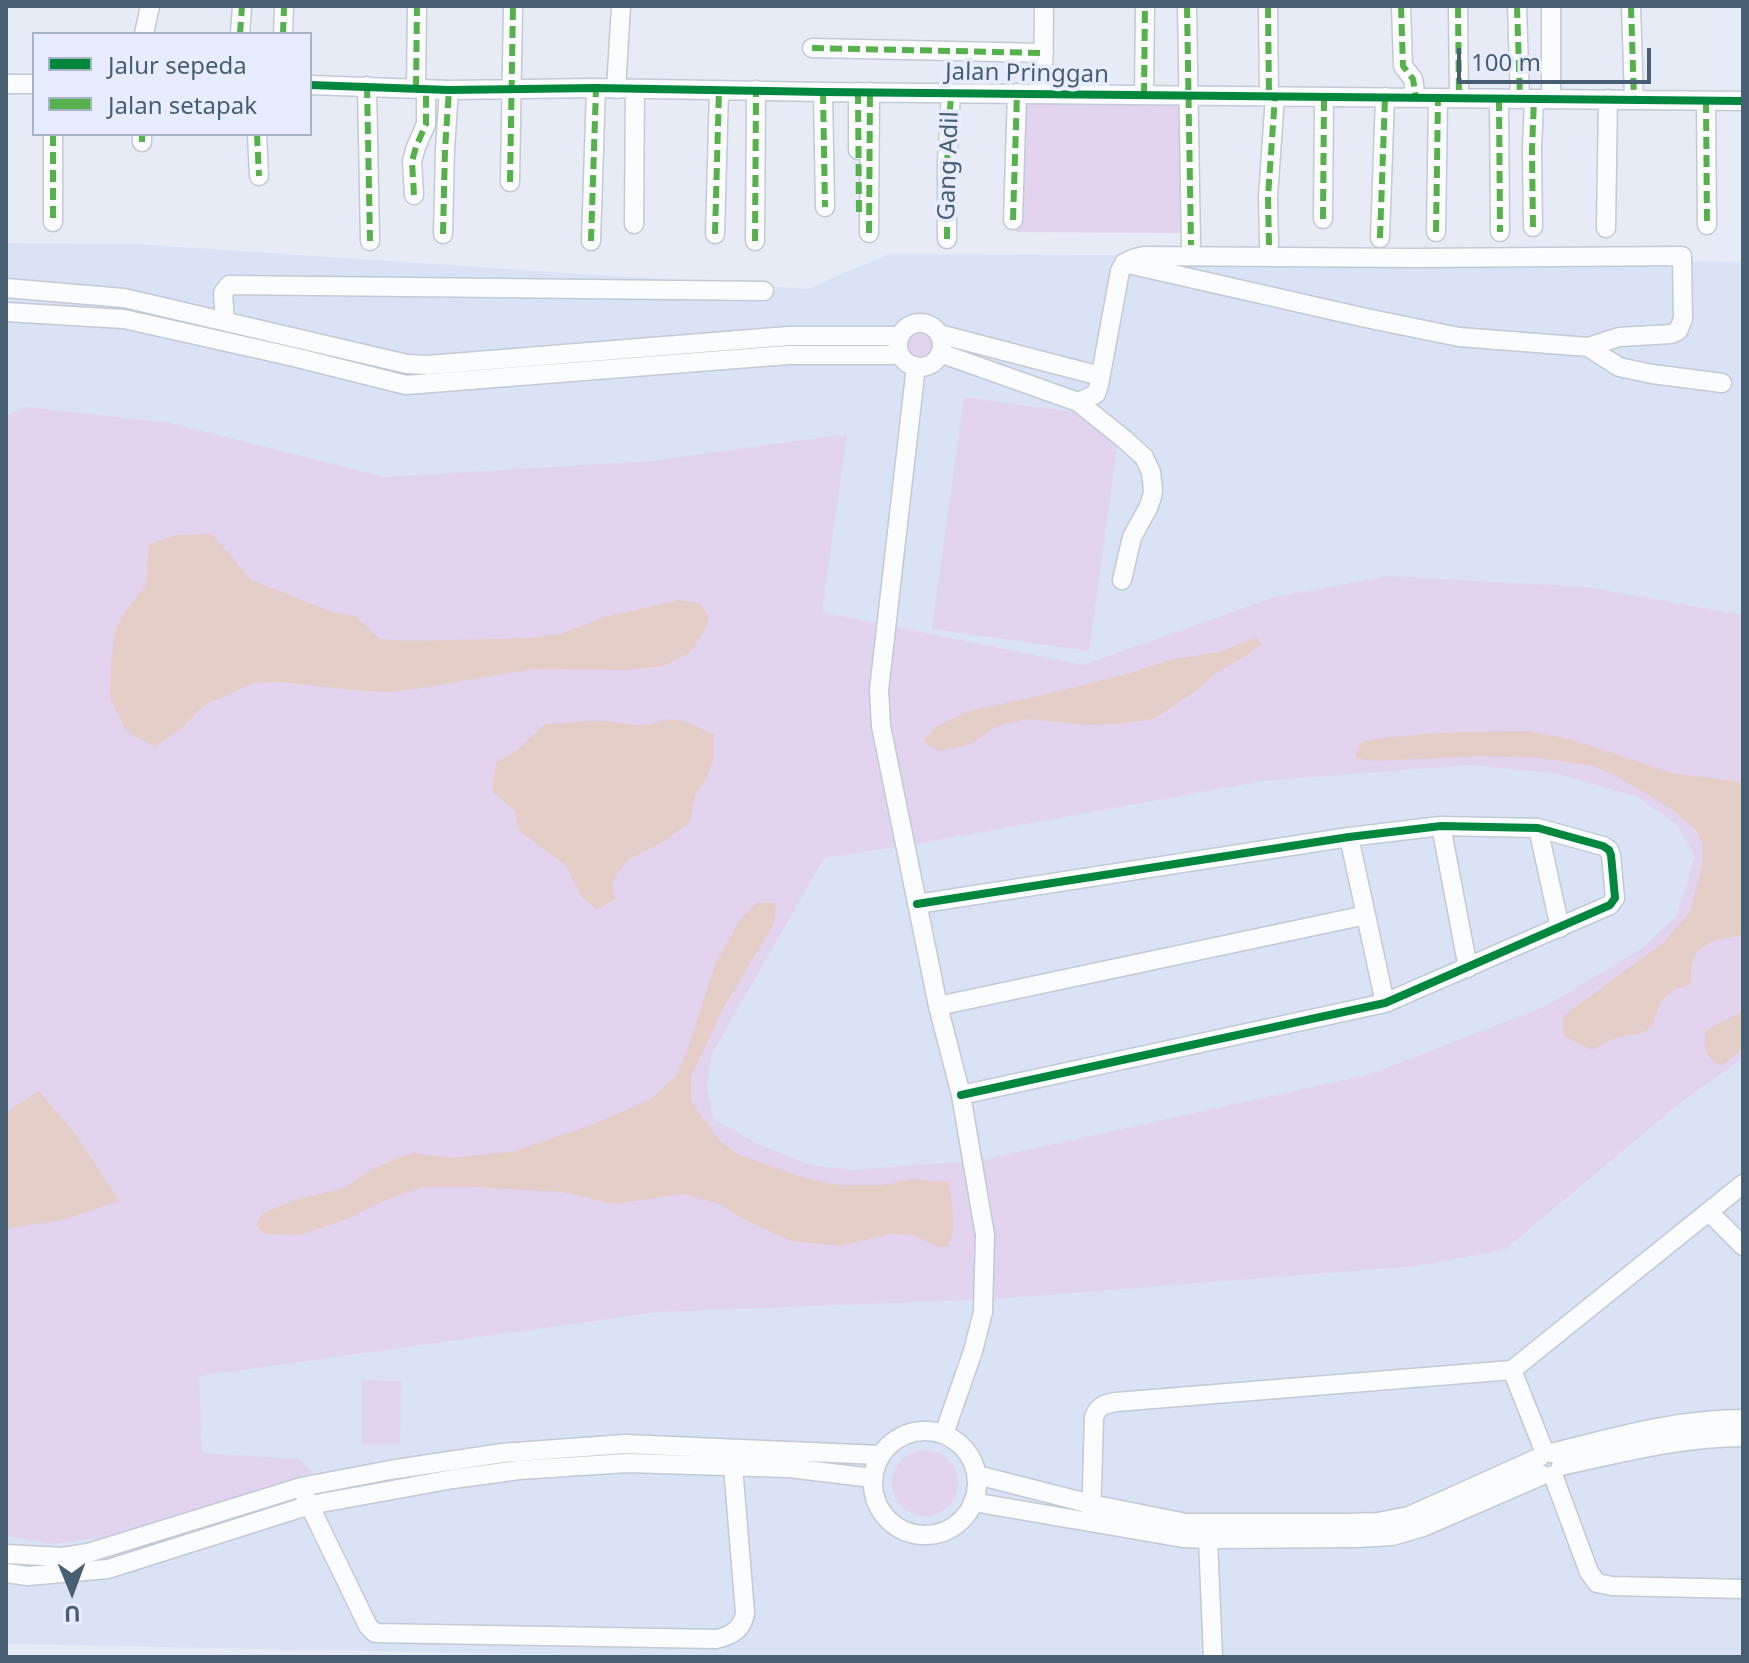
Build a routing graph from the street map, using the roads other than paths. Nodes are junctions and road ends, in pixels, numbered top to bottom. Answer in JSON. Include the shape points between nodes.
{"nodes":[{"id":1,"x":150,"y":6,"type":"edge"},
{"id":2,"x":242,"y":6,"type":"edge"},
{"id":3,"x":417,"y":6,"type":"edge"},
{"id":4,"x":513,"y":6,"type":"edge"},
{"id":5,"x":621,"y":6,"type":"edge"},
{"id":6,"x":1044,"y":6,"type":"edge"},
{"id":7,"x":1145,"y":6,"type":"edge"},
{"id":8,"x":1187,"y":6,"type":"edge"},
{"id":9,"x":1268,"y":6,"type":"edge"},
{"id":10,"x":1401,"y":6,"type":"edge"},
{"id":11,"x":1458,"y":6,"type":"edge"},
{"id":12,"x":1517,"y":6,"type":"edge"},
{"id":13,"x":1551,"y":6,"type":"edge"},
{"id":14,"x":1631,"y":6,"type":"edge"},
{"id":15,"x":284,"y":7,"type":"edge"},
{"id":16,"x":144,"y":32,"type":"edge"},
{"id":17,"x":240,"y":32,"type":"edge"},
{"id":18,"x":283,"y":32,"type":"edge"},
{"id":19,"x":812,"y":48,"type":"dead end"},
{"id":20,"x":1044,"y":53,"type":"junction"},
{"id":21,"x":6,"y":84,"type":"edge"},
{"id":22,"x":32,"y":84,"type":"edge"},
{"id":23,"x":312,"y":85,"type":"edge"},
{"id":24,"x":367,"y":86,"type":"junction"},
{"id":25,"x":596,"y":88,"type":"junction"},
{"id":26,"x":421,"y":89,"type":"junction"},
{"id":27,"x":512,"y":89,"type":"junction"},
{"id":28,"x":626,"y":89,"type":"junction"},
{"id":29,"x":449,"y":90,"type":"junction"},
{"id":30,"x":719,"y":90,"type":"junction"},
{"id":31,"x":756,"y":90,"type":"junction"},
{"id":32,"x":823,"y":92,"type":"junction"},
{"id":33,"x":864,"y":92,"type":"junction"},
{"id":34,"x":951,"y":93,"type":"junction"},
{"id":35,"x":1017,"y":93,"type":"junction"},
{"id":36,"x":1043,"y":94,"type":"junction"},
{"id":37,"x":1144,"y":95,"type":"junction"},
{"id":38,"x":1188,"y":95,"type":"junction"},
{"id":39,"x":1272,"y":96,"type":"junction"},
{"id":40,"x":1324,"y":97,"type":"junction"},
{"id":41,"x":1385,"y":97,"type":"junction"},
{"id":42,"x":1416,"y":98,"type":"junction"},
{"id":43,"x":1438,"y":98,"type":"junction"},
{"id":44,"x":1459,"y":98,"type":"junction"},
{"id":45,"x":1499,"y":99,"type":"junction"},
{"id":46,"x":1535,"y":99,"type":"junction"},
{"id":47,"x":1608,"y":99,"type":"junction"},
{"id":48,"x":1634,"y":99,"type":"junction"},
{"id":49,"x":1706,"y":101,"type":"junction"},
{"id":50,"x":1743,"y":101,"type":"edge"},
{"id":51,"x":53,"y":136,"type":"edge"},
{"id":52,"x":257,"y":136,"type":"edge"},
{"id":53,"x":259,"y":176,"type":"dead end"},
{"id":54,"x":510,"y":182,"type":"dead end"},
{"id":55,"x":414,"y":195,"type":"dead end"},
{"id":56,"x":825,"y":207,"type":"dead end"},
{"id":57,"x":859,"y":214,"type":"dead end"},
{"id":58,"x":1323,"y":219,"type":"dead end"},
{"id":59,"x":1013,"y":220,"type":"dead end"},
{"id":60,"x":53,"y":222,"type":"dead end"},
{"id":61,"x":634,"y":224,"type":"dead end"},
{"id":62,"x":1707,"y":225,"type":"dead end"},
{"id":63,"x":1533,"y":227,"type":"dead end"},
{"id":64,"x":1606,"y":228,"type":"dead end"},
{"id":65,"x":1436,"y":232,"type":"dead end"},
{"id":66,"x":1500,"y":232,"type":"dead end"},
{"id":67,"x":869,"y":233,"type":"dead end"},
{"id":68,"x":443,"y":234,"type":"dead end"},
{"id":69,"x":715,"y":234,"type":"dead end"},
{"id":70,"x":1380,"y":238,"type":"dead end"},
{"id":71,"x":947,"y":239,"type":"dead end"},
{"id":72,"x":370,"y":241,"type":"dead end"},
{"id":73,"x":591,"y":241,"type":"dead end"},
{"id":74,"x":755,"y":241,"type":"dead end"},
{"id":75,"x":1191,"y":245,"type":"dead end"},
{"id":76,"x":1269,"y":245,"type":"dead end"},
{"id":77,"x":1124,"y":263,"type":"junction"},
{"id":78,"x":6,"y":288,"type":"edge"},
{"id":79,"x":764,"y":291,"type":"dead end"},
{"id":80,"x":6,"y":312,"type":"edge"},
{"id":81,"x":225,"y":321,"type":"junction"},
{"id":82,"x":899,"y":336,"type":"junction"},
{"id":83,"x":302,"y":338,"type":"junction"},
{"id":84,"x":940,"y":344,"type":"junction"},
{"id":85,"x":1588,"y":347,"type":"junction"},
{"id":86,"x":900,"y":355,"type":"junction"},
{"id":87,"x":294,"y":357,"type":"junction"},
{"id":88,"x":600,"y":361,"type":"junction"},
{"id":89,"x":916,"y":366,"type":"junction"},
{"id":90,"x":1100,"y":376,"type":"junction"},
{"id":91,"x":1722,"y":383,"type":"dead end"},
{"id":92,"x":1078,"y":402,"type":"junction"},
{"id":93,"x":1122,"y":580,"type":"dead end"},
{"id":94,"x":1441,"y":826,"type":"junction"},
{"id":95,"x":1538,"y":828,"type":"junction"},
{"id":96,"x":1349,"y":837,"type":"junction"},
{"id":97,"x":917,"y":904,"type":"junction"},
{"id":98,"x":1366,"y":915,"type":"junction"},
{"id":99,"x":1560,"y":928,"type":"junction"},
{"id":100,"x":1468,"y":968,"type":"junction"},
{"id":101,"x":1385,"y":1003,"type":"junction"},
{"id":102,"x":938,"y":1006,"type":"junction"},
{"id":103,"x":961,"y":1095,"type":"junction"},
{"id":104,"x":1743,"y":1184,"type":"edge"},
{"id":105,"x":1709,"y":1212,"type":"junction"},
{"id":106,"x":1743,"y":1246,"type":"edge"},
{"id":107,"x":1512,"y":1370,"type":"junction"},
{"id":108,"x":1743,"y":1419,"type":"edge"},
{"id":109,"x":944,"y":1434,"type":"junction"},
{"id":110,"x":1743,"y":1437,"type":"edge"},
{"id":111,"x":880,"y":1455,"type":"junction"},
{"id":112,"x":1549,"y":1463,"type":"junction"},
{"id":113,"x":733,"y":1466,"type":"junction"},
{"id":114,"x":977,"y":1475,"type":"junction"},
{"id":115,"x":873,"y":1478,"type":"junction"},
{"id":116,"x":301,"y":1487,"type":"junction"},
{"id":117,"x":973,"y":1502,"type":"junction"},
{"id":118,"x":310,"y":1505,"type":"junction"},
{"id":119,"x":1091,"y":1513,"type":"junction"},
{"id":120,"x":1208,"y":1539,"type":"junction"},
{"id":121,"x":6,"y":1554,"type":"edge"},
{"id":122,"x":6,"y":1573,"type":"edge"},
{"id":123,"x":1743,"y":1589,"type":"edge"},
{"id":124,"x":1213,"y":1657,"type":"edge"}],
"edges":[{"from":1,"to":16,"type":"street"},
{"from":2,"to":17,"type":"street"},
{"from":3,"to":26,"type":"street"},
{"from":4,"to":27,"type":"street"},
{"from":5,"to":28,"type":"street"},
{"from":6,"to":20,"type":"street"},
{"from":7,"to":37,"type":"street"},
{"from":8,"to":38,"type":"street"},
{"from":9,"to":39,"type":"street"},
{"from":10,"to":42,"type":"street","via":[[1403,66],[1413,79]]},
{"from":11,"to":44,"type":"street"},
{"from":12,"to":46,"type":"street"},
{"from":13,"to":46,"type":"street"},
{"from":14,"to":48,"type":"street"},
{"from":15,"to":18,"type":"street"},
{"from":19,"to":20,"type":"street"},
{"from":20,"to":36,"type":"street"},
{"from":21,"to":22,"type":"street"},
{"from":23,"to":24,"type":"street","name":"Jalan Pringgan"},
{"from":24,"to":26,"type":"street","name":"Jalan Pringgan"},
{"from":24,"to":72,"type":"street"},
{"from":25,"to":27,"type":"street","name":"Jalan Pringgan"},
{"from":25,"to":28,"type":"street","name":"Jalan Pringgan"},
{"from":25,"to":73,"type":"street"},
{"from":26,"to":29,"type":"street","name":"Jalan Pringgan"},
{"from":26,"to":55,"type":"street","via":[[426,124],[412,161]]},
{"from":27,"to":29,"type":"street","name":"Jalan Pringgan"},
{"from":27,"to":54,"type":"street"},
{"from":28,"to":30,"type":"street","name":"Jalan Pringgan"},
{"from":28,"to":61,"type":"street"},
{"from":29,"to":68,"type":"street"},
{"from":30,"to":31,"type":"street","name":"Jalan Pringgan"},
{"from":30,"to":69,"type":"street"},
{"from":31,"to":32,"type":"street","name":"Jalan Pringgan"},
{"from":31,"to":74,"type":"street"},
{"from":32,"to":33,"type":"street","name":"Jalan Pringgan"},
{"from":32,"to":56,"type":"street"},
{"from":33,"to":34,"type":"street","name":"Jalan Pringgan"},
{"from":33,"to":57,"type":"street"},
{"from":33,"to":67,"type":"street"},
{"from":34,"to":35,"type":"street","name":"Jalan Pringgan"},
{"from":34,"to":71,"type":"street","name":"Gang Adil"},
{"from":35,"to":36,"type":"street","name":"Jalan Pringgan"},
{"from":35,"to":59,"type":"street"},
{"from":36,"to":37,"type":"street","name":"Jalan Pringgan"},
{"from":37,"to":38,"type":"street","name":"Jalan Pringgan"},
{"from":38,"to":39,"type":"street","name":"Jalan Pringgan"},
{"from":38,"to":75,"type":"street"},
{"from":39,"to":40,"type":"street","name":"Jalan Pringgan"},
{"from":39,"to":76,"type":"street"},
{"from":40,"to":41,"type":"street","name":"Jalan Pringgan"},
{"from":40,"to":58,"type":"street"},
{"from":41,"to":42,"type":"street","name":"Jalan Pringgan"},
{"from":41,"to":70,"type":"street"},
{"from":42,"to":43,"type":"street","name":"Jalan Pringgan"},
{"from":43,"to":44,"type":"street","name":"Jalan Pringgan"},
{"from":43,"to":65,"type":"street"},
{"from":44,"to":45,"type":"street","name":"Jalan Pringgan"},
{"from":45,"to":46,"type":"street","name":"Jalan Pringgan"},
{"from":45,"to":66,"type":"street"},
{"from":46,"to":47,"type":"street","name":"Jalan Pringgan"},
{"from":46,"to":63,"type":"street"},
{"from":47,"to":48,"type":"street","name":"Jalan Pringgan"},
{"from":47,"to":64,"type":"street"},
{"from":48,"to":49,"type":"street","name":"Jalan Pringgan"},
{"from":49,"to":50,"type":"street","name":"Jalan Pringgan"},
{"from":49,"to":62,"type":"street"},
{"from":51,"to":60,"type":"street"},
{"from":52,"to":53,"type":"street"},
{"from":77,"to":85,"type":"street","via":[[1459,337]]},
{"from":77,"to":85,"type":"street","via":[[1144,256],[1682,256],[1683,319],[1678,331],[1619,337]]},
{"from":77,"to":90,"type":"street"},
{"from":78,"to":81,"type":"street","via":[[124,298]]},
{"from":79,"to":81,"type":"street","via":[[229,285],[223,293]]},
{"from":80,"to":87,"type":"street","via":[[124,319]]},
{"from":81,"to":83,"type":"street"},
{"from":82,"to":84,"type":"street","via":[[922,323],[929,325]]},
{"from":82,"to":86,"type":"street"},
{"from":82,"to":88,"type":"street","via":[[788,336]]},
{"from":83,"to":87,"type":"street"},
{"from":83,"to":88,"type":"street","via":[[417,365]]},
{"from":84,"to":89,"type":"street","via":[[936,359]]},
{"from":84,"to":90,"type":"street"},
{"from":84,"to":92,"type":"street"},
{"from":85,"to":91,"type":"street","via":[[1619,367]]},
{"from":86,"to":88,"type":"street"},
{"from":86,"to":89,"type":"street"},
{"from":87,"to":88,"type":"street","via":[[406,385]]},
{"from":89,"to":97,"type":"street","via":[[879,690],[881,726]]},
{"from":90,"to":92,"type":"street","via":[[1096,394]]},
{"from":92,"to":93,"type":"street","via":[[1144,457],[1151,472],[1152,497],[1132,537]]},
{"from":94,"to":95,"type":"street"},
{"from":94,"to":96,"type":"street"},
{"from":94,"to":100,"type":"street"},
{"from":95,"to":99,"type":"street"},
{"from":95,"to":99,"type":"street","via":[[1603,846],[1611,855],[1615,898]]},
{"from":96,"to":97,"type":"street"},
{"from":96,"to":98,"type":"street"},
{"from":97,"to":102,"type":"street"},
{"from":98,"to":101,"type":"street"},
{"from":98,"to":102,"type":"street"},
{"from":99,"to":100,"type":"street"},
{"from":100,"to":101,"type":"street"},
{"from":101,"to":103,"type":"street"},
{"from":102,"to":103,"type":"street"},
{"from":103,"to":109,"type":"street","via":[[985,1235],[983,1312]]},
{"from":104,"to":105,"type":"street"},
{"from":105,"to":106,"type":"street"},
{"from":105,"to":107,"type":"street"},
{"from":107,"to":112,"type":"street"},
{"from":107,"to":119,"type":"street","via":[[1102,1405],[1094,1417]]},
{"from":108,"to":112,"type":"street","via":[[1669,1424]]},
{"from":109,"to":111,"type":"street","via":[[912,1432]]},
{"from":109,"to":114,"type":"street","via":[[964,1447]]},
{"from":110,"to":112,"type":"street"},
{"from":111,"to":115,"type":"street"},
{"from":111,"to":116,"type":"street","via":[[625,1444],[502,1453]]},
{"from":112,"to":119,"type":"street","via":[[1409,1516],[1378,1522],[1186,1523]]},
{"from":112,"to":120,"type":"street","via":[[1423,1527],[1392,1536]]},
{"from":112,"to":123,"type":"street","via":[[1597,1583]]},
{"from":113,"to":115,"type":"street"},
{"from":113,"to":118,"type":"street","via":[[627,1463],[519,1470]]},
{"from":113,"to":118,"type":"street","via":[[745,1613],[737,1629],[716,1639],[375,1633]]},
{"from":114,"to":117,"type":"street"},
{"from":114,"to":119,"type":"street"},
{"from":115,"to":117,"type":"street","via":[[881,1512],[909,1533],[944,1531],[965,1516]]},
{"from":116,"to":118,"type":"street"},
{"from":116,"to":121,"type":"street","via":[[88,1553]]},
{"from":117,"to":119,"type":"street"},
{"from":118,"to":122,"type":"street","via":[[108,1569]]},
{"from":119,"to":120,"type":"street","via":[[1183,1538]]},
{"from":120,"to":124,"type":"street"}]}
